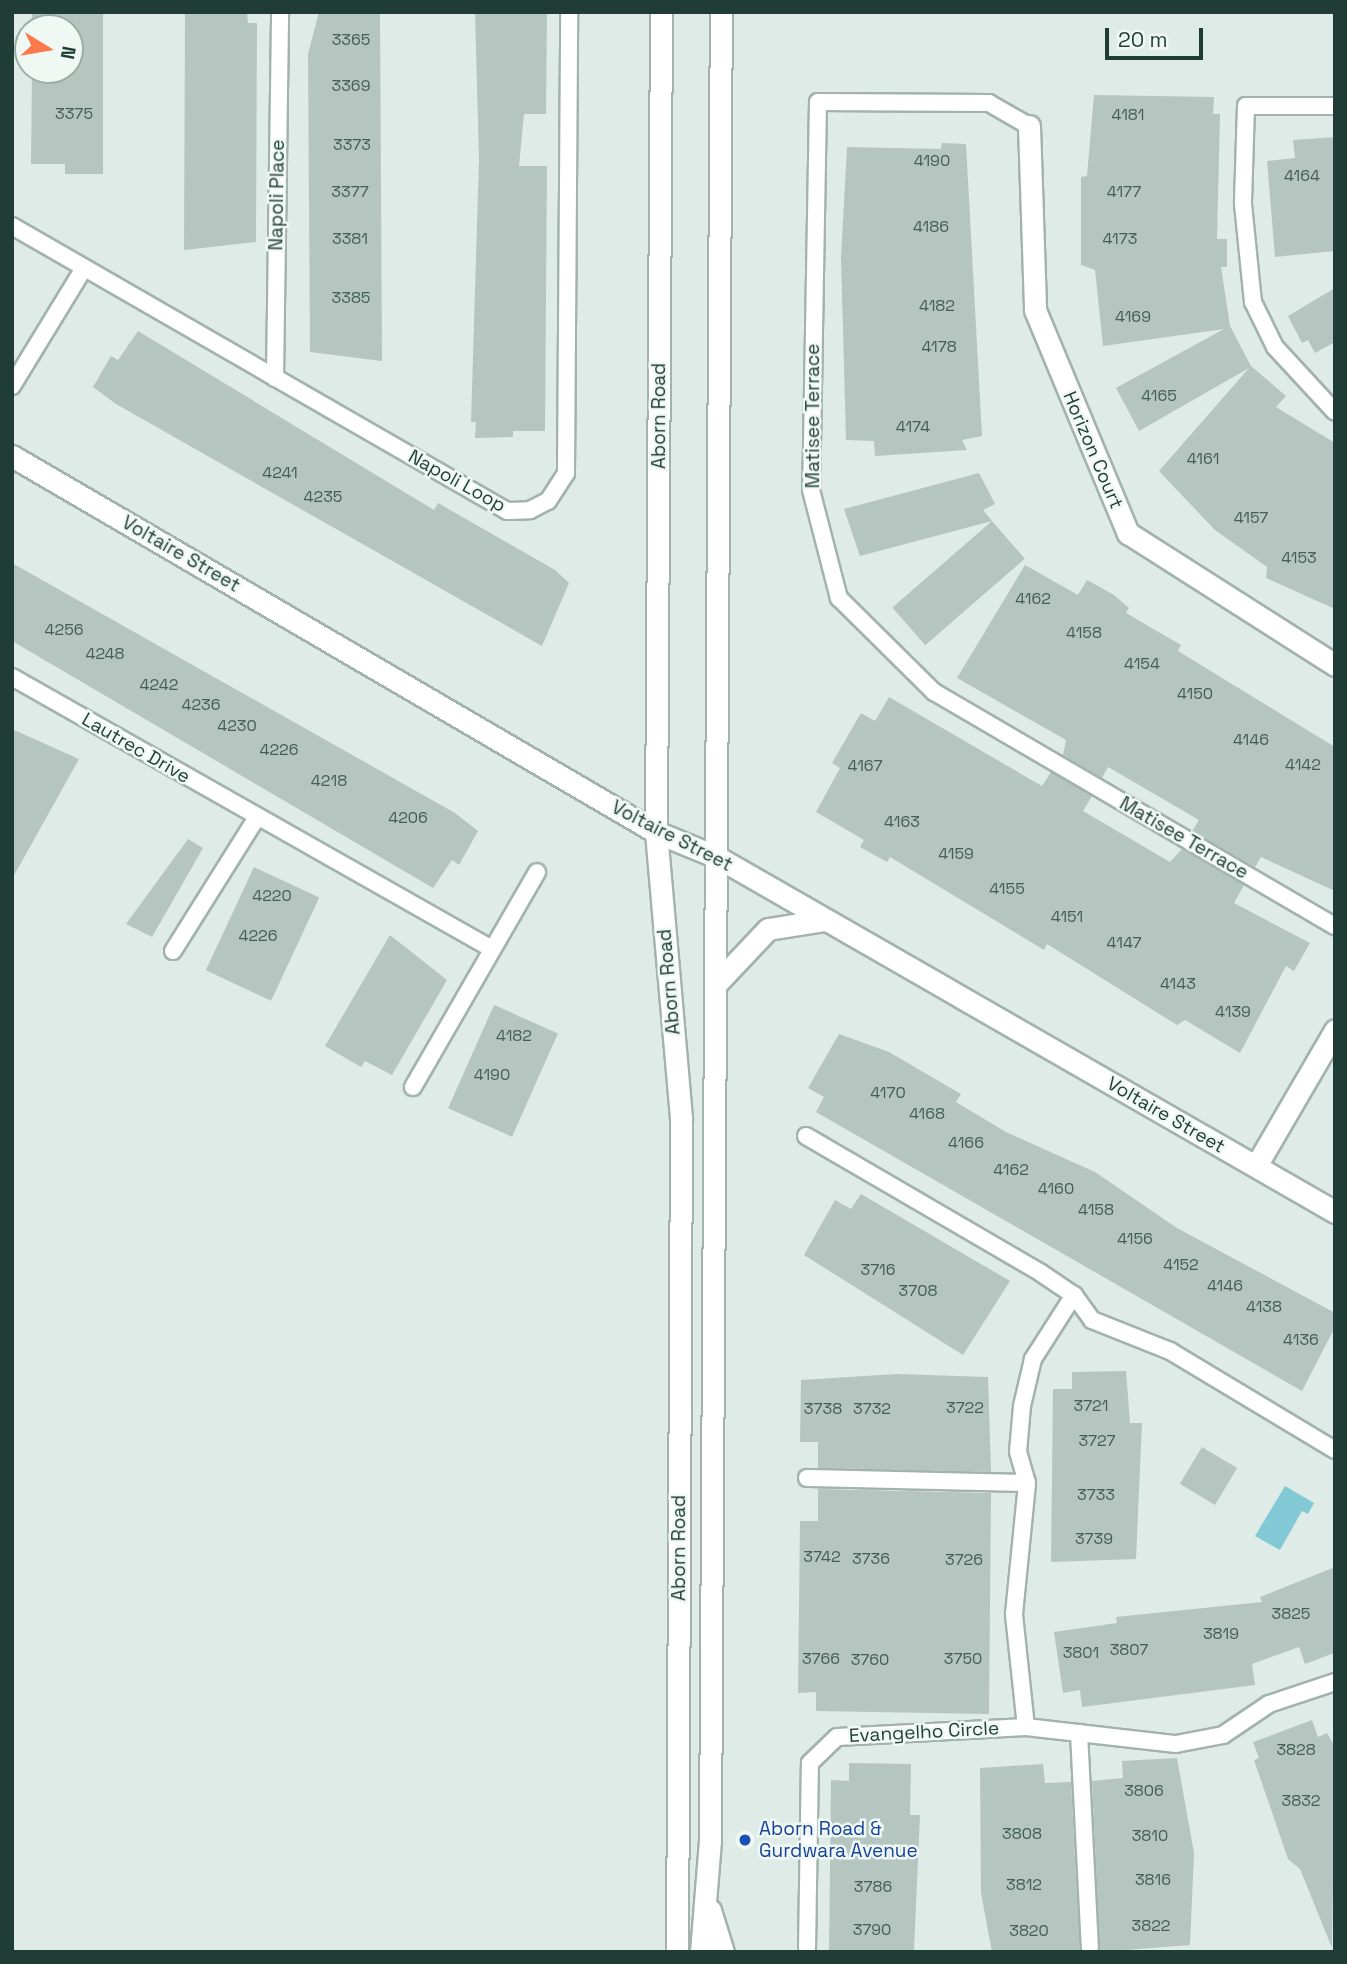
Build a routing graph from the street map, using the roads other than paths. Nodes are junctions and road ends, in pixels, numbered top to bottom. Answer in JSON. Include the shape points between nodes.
{"nodes":[{"id":1,"x":279,"y":12,"type":"edge"},
{"id":2,"x":569,"y":12,"type":"edge"},
{"id":3,"x":661,"y":12,"type":"edge"},
{"id":4,"x":721,"y":12,"type":"edge"},
{"id":5,"x":1335,"y":106,"type":"edge"},
{"id":6,"x":1029,"y":126,"type":"joint"},
{"id":7,"x":12,"y":226,"type":"edge"},
{"id":8,"x":84,"y":268,"type":"junction"},
{"id":9,"x":275,"y":378,"type":"junction"},
{"id":10,"x":12,"y":386,"type":"edge"},
{"id":11,"x":1335,"y":412,"type":"edge"},
{"id":12,"x":12,"y":456,"type":"edge"},
{"id":13,"x":1335,"y":665,"type":"edge"},
{"id":14,"x":13,"y":681,"type":"edge"},
{"id":15,"x":257,"y":817,"type":"junction"},
{"id":16,"x":656,"y":832,"type":"junction"},
{"id":17,"x":717,"y":857,"type":"junction"},
{"id":18,"x":537,"y":872,"type":"dead end"},
{"id":19,"x":825,"y":920,"type":"junction"},
{"id":20,"x":1335,"y":926,"type":"edge"},
{"id":21,"x":492,"y":949,"type":"junction"},
{"id":22,"x":173,"y":951,"type":"dead end"},
{"id":23,"x":715,"y":985,"type":"junction"},
{"id":24,"x":1335,"y":1030,"type":"edge"},
{"id":25,"x":412,"y":1087,"type":"dead end"},
{"id":26,"x":806,"y":1136,"type":"dead end"},
{"id":27,"x":1256,"y":1166,"type":"junction"},
{"id":28,"x":1335,"y":1212,"type":"edge"},
{"id":29,"x":1074,"y":1295,"type":"junction"},
{"id":30,"x":1335,"y":1450,"type":"edge"},
{"id":31,"x":807,"y":1478,"type":"dead end"},
{"id":32,"x":1027,"y":1482,"type":"junction"},
{"id":33,"x":1335,"y":1682,"type":"edge"},
{"id":34,"x":1026,"y":1727,"type":"junction"},
{"id":35,"x":1079,"y":1733,"type":"junction"},
{"id":36,"x":708,"y":1905,"type":"junction"},
{"id":37,"x":1090,"y":1948,"type":"dead end"},
{"id":38,"x":807,"y":1950,"type":"dead end"},
{"id":39,"x":677,"y":1952,"type":"edge"},
{"id":40,"x":701,"y":1952,"type":"edge"},
{"id":41,"x":723,"y":1952,"type":"edge"}],
"edges":[{"from":1,"to":9,"type":"lane","name":"Napoli Place"},
{"from":2,"to":9,"type":"lane","name":"Napoli Loop","via":[[562,486],[530,510],[507,511]]},
{"from":3,"to":16,"type":"main road","name":"Aborn Road"},
{"from":4,"to":17,"type":"main road","name":"Aborn Road"},
{"from":5,"to":11,"type":"lane","via":[[1246,106],[1243,204],[1253,302],[1275,347]]},
{"from":6,"to":13,"type":"main road","name":"Horizon Court","via":[[1035,310],[1128,533]]},
{"from":6,"to":20,"type":"lane","name":"Matisee Terrace","via":[[989,103],[818,102],[811,490],[839,598],[934,692]]},
{"from":7,"to":8,"type":"lane","name":"Napoli Loop"},
{"from":8,"to":9,"type":"lane","name":"Napoli Loop"},
{"from":8,"to":10,"type":"lane"},
{"from":12,"to":16,"type":"main road","name":"Voltaire Street"},
{"from":14,"to":15,"type":"lane","name":"Lautrec Drive"},
{"from":15,"to":21,"type":"lane","name":"Lautrec Drive"},
{"from":15,"to":22,"type":"lane"},
{"from":16,"to":17,"type":"main road","name":"Voltaire Street"},
{"from":16,"to":39,"type":"main road","name":"Aborn Road","via":[[681,1118]]},
{"from":17,"to":19,"type":"main road","name":"Voltaire Street"},
{"from":17,"to":23,"type":"main road","name":"Aborn Road"},
{"from":18,"to":21,"type":"lane"},
{"from":19,"to":23,"type":"main road","via":[[768,929]]},
{"from":19,"to":27,"type":"main road","name":"Voltaire Street"},
{"from":21,"to":25,"type":"lane"},
{"from":23,"to":36,"type":"main road","name":"Aborn Road"},
{"from":24,"to":27,"type":"main road"},
{"from":26,"to":29,"type":"lane"},
{"from":27,"to":28,"type":"main road","name":"Voltaire Street"},
{"from":29,"to":30,"type":"lane","via":[[1092,1320],[1170,1351]]},
{"from":29,"to":32,"type":"lane","name":"Evangelho Circle","via":[[1033,1359],[1018,1452]]},
{"from":31,"to":32,"type":"lane"},
{"from":32,"to":34,"type":"lane","name":"Evangelho Circle","via":[[1014,1614]]},
{"from":33,"to":35,"type":"lane","name":"Evangelho Circle","via":[[1269,1704],[1223,1735],[1176,1744]]},
{"from":34,"to":35,"type":"lane","name":"Evangelho Circle"},
{"from":34,"to":38,"type":"lane","name":"Evangelho Circle","via":[[855,1734],[821,1746],[810,1763],[808,1786]]},
{"from":35,"to":37,"type":"lane"},
{"from":36,"to":40,"type":"main road","name":"Aborn Road"},
{"from":36,"to":41,"type":"main road"}]}
